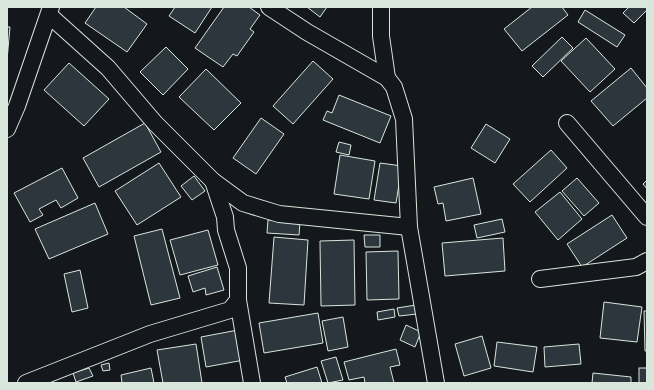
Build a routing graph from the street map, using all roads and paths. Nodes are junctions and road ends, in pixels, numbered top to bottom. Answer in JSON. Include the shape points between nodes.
{"nodes":[{"id":1,"x":269,"y":7,"type":"edge"},
{"id":2,"x":381,"y":7,"type":"edge"},
{"id":3,"x":50,"y":11,"type":"edge"},
{"id":4,"x":387,"y":78,"type":"junction"},
{"id":5,"x":567,"y":123,"type":"dead end"},
{"id":6,"x":7,"y":129,"type":"edge"},
{"id":7,"x":213,"y":181,"type":"junction"},
{"id":8,"x":243,"y":203,"type":"junction"},
{"id":9,"x":225,"y":217,"type":"junction"},
{"id":10,"x":647,"y":217,"type":"edge"},
{"id":11,"x":409,"y":227,"type":"junction"},
{"id":12,"x":647,"y":261,"type":"edge"},
{"id":13,"x":540,"y":279,"type":"dead end"},
{"id":14,"x":238,"y":300,"type":"junction"},
{"id":15,"x":26,"y":383,"type":"edge"},
{"id":16,"x":252,"y":383,"type":"edge"},
{"id":17,"x":436,"y":383,"type":"edge"}],
"edges":[{"from":1,"to":4,"type":"street"},
{"from":2,"to":4,"type":"street","via":[[381,36]]},
{"from":3,"to":6,"type":"street","via":[[18,106]]},
{"from":3,"to":7,"type":"street","via":[[108,68],[155,123]]},
{"from":4,"to":11,"type":"street","via":[[394,87],[404,119]]},
{"from":5,"to":10,"type":"street"},
{"from":7,"to":8,"type":"street"},
{"from":7,"to":9,"type":"street"},
{"from":8,"to":9,"type":"street"},
{"from":8,"to":11,"type":"street","via":[[280,214]]},
{"from":9,"to":14,"type":"street","via":[[226,230],[238,268]]},
{"from":11,"to":17,"type":"street"},
{"from":12,"to":13,"type":"street","via":[[636,268]]},
{"from":14,"to":15,"type":"street","via":[[230,310],[150,334]]},
{"from":14,"to":16,"type":"street"}]}
